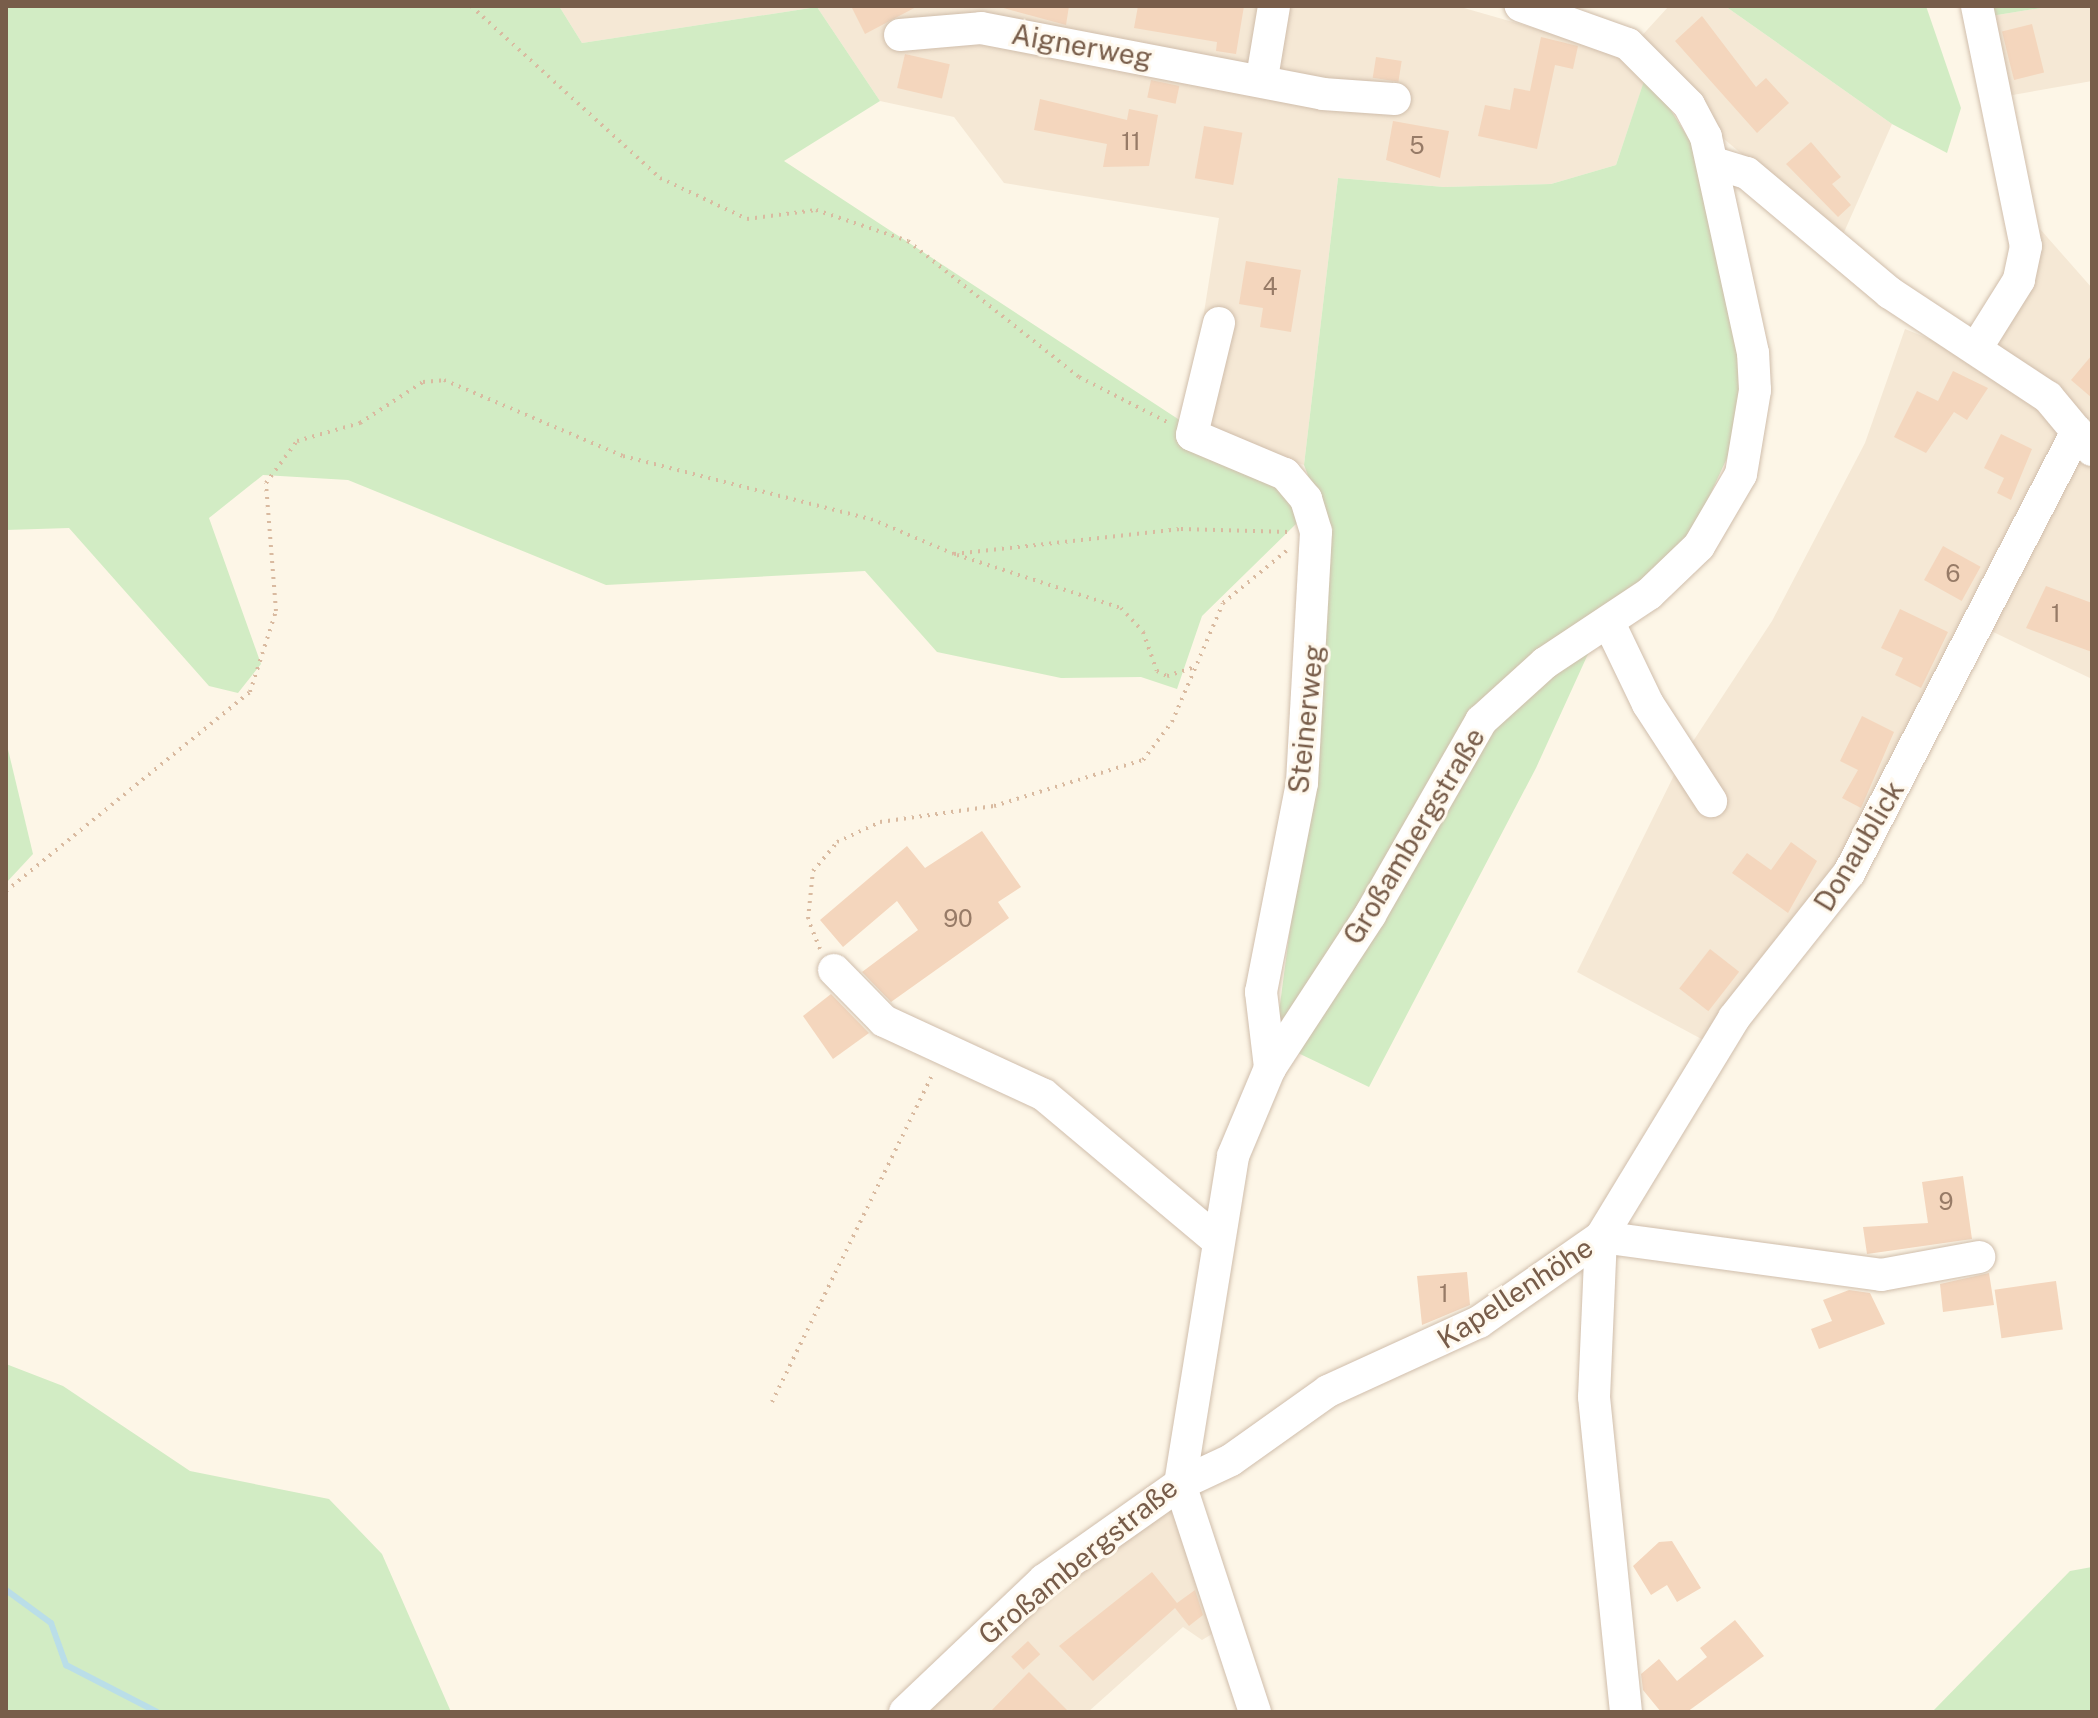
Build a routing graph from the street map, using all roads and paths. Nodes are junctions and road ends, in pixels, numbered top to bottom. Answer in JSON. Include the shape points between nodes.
{"nodes":[{"id":1,"x":471,"y":6,"type":"edge"},
{"id":2,"x":1274,"y":6,"type":"edge"},
{"id":3,"x":1521,"y":6,"type":"edge"},
{"id":4,"x":1977,"y":6,"type":"edge"},
{"id":5,"x":900,"y":35,"type":"dead end"},
{"id":6,"x":1262,"y":78,"type":"junction"},
{"id":7,"x":1395,"y":99,"type":"dead end"},
{"id":8,"x":1714,"y":163,"type":"junction"},
{"id":9,"x":1219,"y":323,"type":"dead end"},
{"id":10,"x":1977,"y":347,"type":"junction"},
{"id":11,"x":1192,"y":435,"type":"junction"},
{"id":12,"x":2085,"y":440,"type":"edge"},
{"id":13,"x":1316,"y":532,"type":"junction"},
{"id":14,"x":954,"y":554,"type":"junction"},
{"id":15,"x":1609,"y":623,"type":"junction"},
{"id":16,"x":1194,"y":667,"type":"junction"},
{"id":17,"x":1711,"y":801,"type":"dead end"},
{"id":18,"x":6,"y":891,"type":"edge"},
{"id":19,"x":834,"y":970,"type":"joint"},
{"id":20,"x":951,"y":1049,"type":"junction"},
{"id":21,"x":1270,"y":1068,"type":"junction"},
{"id":22,"x":1601,"y":1237,"type":"junction"},
{"id":23,"x":1217,"y":1240,"type":"junction"},
{"id":24,"x":1979,"y":1257,"type":"dead end"},
{"id":25,"x":772,"y":1402,"type":"dead end"},
{"id":26,"x":1180,"y":1484,"type":"junction"},
{"id":27,"x":905,"y":1712,"type":"edge"},
{"id":28,"x":1255,"y":1712,"type":"edge"},
{"id":29,"x":1626,"y":1712,"type":"edge"}],
"edges":[{"from":1,"to":11,"type":"path","via":[[660,178],[747,219],[816,210],[908,241],[1079,377]]},
{"from":2,"to":6,"type":"street"},
{"from":3,"to":8,"type":"street","name":"Großambergstraße","via":[[1589,25],[1649,59],[1689,105]]},
{"from":4,"to":10,"type":"street","via":[[2026,246],[2019,280]]},
{"from":5,"to":6,"type":"street","name":"Aignerweg","via":[[981,28]]},
{"from":6,"to":7,"type":"street","name":"Aignerweg","via":[[1323,94]]},
{"from":8,"to":10,"type":"street","via":[[1747,173],[1890,293]]},
{"from":8,"to":15,"type":"street","name":"Großambergstraße","via":[[1753,353],[1749,439],[1722,515],[1699,546]]},
{"from":9,"to":11,"type":"street"},
{"from":10,"to":12,"type":"street","via":[[2048,397]]},
{"from":11,"to":13,"type":"street","name":"Steinerweg","via":[[1285,474],[1306,499]]},
{"from":12,"to":22,"type":"street","name":"Donaublick","via":[[1849,873],[1734,1018]]},
{"from":13,"to":14,"type":"path","via":[[1181,529]]},
{"from":13,"to":16,"type":"path","via":[[1223,603]]},
{"from":13,"to":21,"type":"street","name":"Steinerweg","via":[[1304,767],[1261,992]]},
{"from":14,"to":16,"type":"path","via":[[1121,608],[1143,632],[1157,671],[1167,676]]},
{"from":14,"to":18,"type":"path","via":[[871,519],[623,456],[444,380],[423,382],[360,423],[297,441],[266,483],[276,611],[250,692]]},
{"from":15,"to":17,"type":"street","via":[[1648,704]]},
{"from":15,"to":21,"type":"street","name":"Großambergstraße","via":[[1545,663],[1481,721],[1370,915]]},
{"from":16,"to":19,"type":"path","via":[[1172,722],[1143,760],[994,806],[880,822],[837,842],[813,871],[808,919]]},
{"from":19,"to":20,"type":"street","via":[[884,1021]]},
{"from":20,"to":23,"type":"street","via":[[1044,1095]]},
{"from":20,"to":25,"type":"path","via":[[921,1090]]},
{"from":21,"to":23,"type":"street","name":"Großambergstraße","via":[[1233,1156]]},
{"from":22,"to":24,"type":"street","via":[[1881,1275]]},
{"from":22,"to":26,"type":"street","name":"Kapellenhöhe","via":[[1479,1322],[1328,1391],[1231,1460]]},
{"from":22,"to":29,"type":"street","name":"Kapellenhöhe","via":[[1594,1397]]},
{"from":23,"to":26,"type":"street","name":"Großambergstraße","via":[[1203,1375]]},
{"from":26,"to":27,"type":"street","name":"Großambergstraße","via":[[1044,1580]]},
{"from":26,"to":28,"type":"street"}]}
